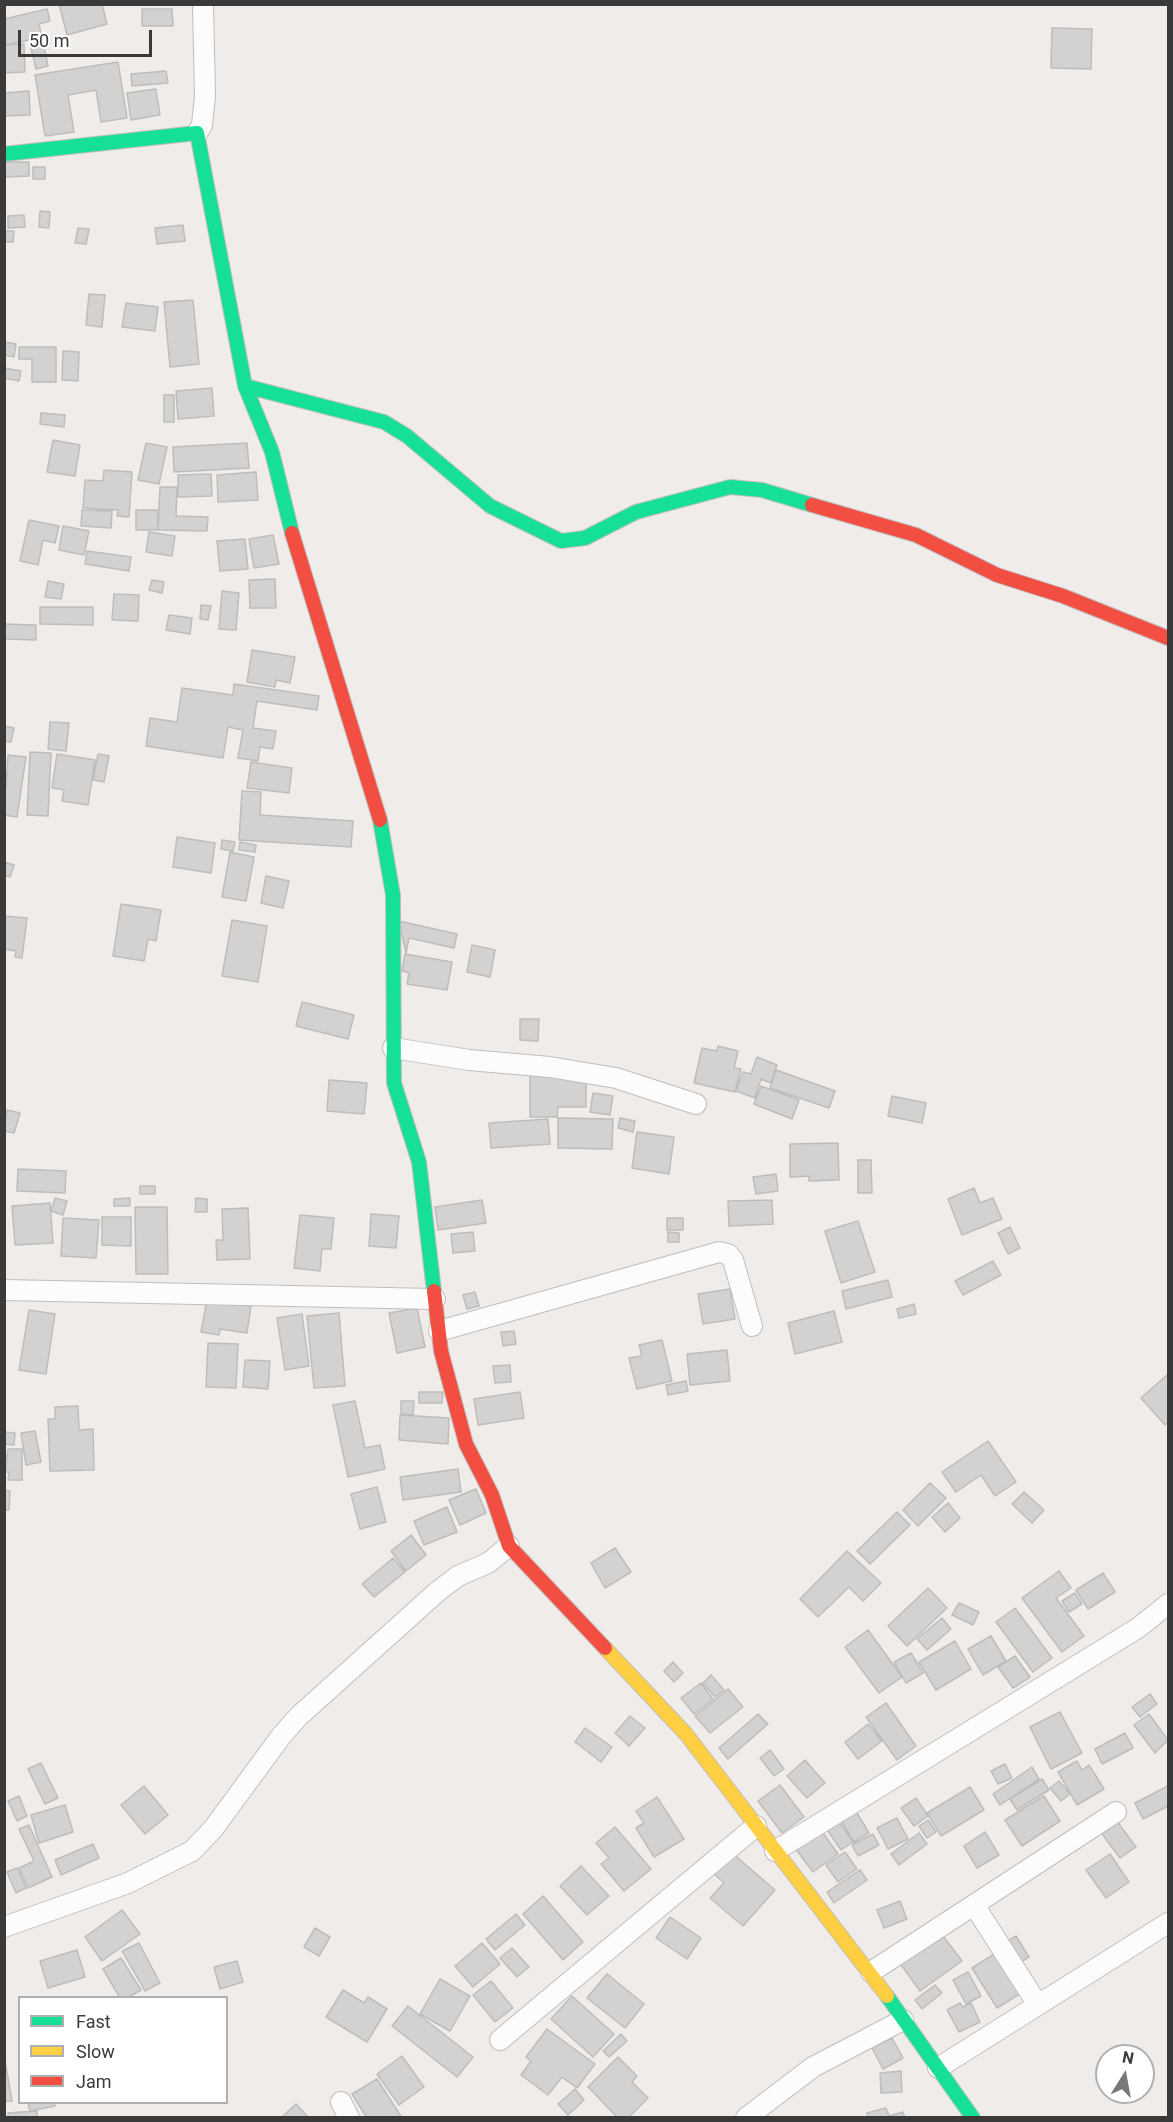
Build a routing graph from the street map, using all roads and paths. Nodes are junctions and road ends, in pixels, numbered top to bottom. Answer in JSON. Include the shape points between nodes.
{"nodes":[{"id":1,"x":203,"y":4,"type":"edge"},
{"id":2,"x":197,"y":133,"type":"junction"},
{"id":3,"x":4,"y":154,"type":"edge"},
{"id":4,"x":245,"y":386,"type":"junction"},
{"id":5,"x":1168,"y":638,"type":"edge"},
{"id":6,"x":393,"y":1048,"type":"junction"},
{"id":7,"x":696,"y":1104,"type":"dead end"},
{"id":8,"x":4,"y":1290,"type":"edge"},
{"id":9,"x":435,"y":1299,"type":"junction"},
{"id":10,"x":752,"y":1326,"type":"dead end"},
{"id":11,"x":439,"y":1331,"type":"junction"},
{"id":12,"x":509,"y":1546,"type":"junction"},
{"id":13,"x":1168,"y":1604,"type":"edge"},
{"id":14,"x":1116,"y":1812,"type":"dead end"},
{"id":15,"x":756,"y":1826,"type":"junction"},
{"id":16,"x":776,"y":1851,"type":"junction"},
{"id":17,"x":974,"y":1905,"type":"junction"},
{"id":18,"x":1168,"y":1923,"type":"edge"},
{"id":19,"x":4,"y":1927,"type":"edge"},
{"id":20,"x":871,"y":1972,"type":"junction"},
{"id":21,"x":1038,"y":2005,"type":"junction"},
{"id":22,"x":903,"y":2020,"type":"junction"},
{"id":23,"x":500,"y":2040,"type":"dead end"},
{"id":24,"x":938,"y":2068,"type":"junction"},
{"id":25,"x":746,"y":2118,"type":"edge"},
{"id":26,"x":973,"y":2118,"type":"edge"}],
"edges":[{"from":1,"to":2,"type":"street","via":[[205,96],[202,125]]},
{"from":2,"to":3,"type":"street"},
{"from":2,"to":4,"type":"street"},
{"from":4,"to":5,"type":"street","via":[[384,422],[490,506],[561,541],[585,538],[636,512],[710,492],[730,487],[762,490],[916,535],[997,575],[1063,596]]},
{"from":4,"to":6,"type":"street","via":[[272,452],[285,512],[382,827],[393,895]]},
{"from":6,"to":7,"type":"street","via":[[616,1078]]},
{"from":6,"to":9,"type":"street","via":[[394,1083],[419,1162]]},
{"from":8,"to":9,"type":"street"},
{"from":9,"to":11,"type":"street"},
{"from":10,"to":11,"type":"street","via":[[733,1260],[720,1252]]},
{"from":11,"to":12,"type":"street","via":[[466,1444],[492,1495]]},
{"from":12,"to":15,"type":"street","via":[[686,1734]]},
{"from":12,"to":19,"type":"street","via":[[488,1563],[458,1576],[437,1592],[300,1716],[192,1851],[128,1882]]},
{"from":13,"to":16,"type":"street","via":[[1138,1628]]},
{"from":14,"to":17,"type":"street"},
{"from":15,"to":16,"type":"street"},
{"from":15,"to":23,"type":"street"},
{"from":16,"to":20,"type":"street"},
{"from":17,"to":20,"type":"street"},
{"from":17,"to":21,"type":"street"},
{"from":18,"to":21,"type":"street"},
{"from":20,"to":22,"type":"street"},
{"from":21,"to":24,"type":"street"},
{"from":22,"to":24,"type":"street"},
{"from":22,"to":25,"type":"street","via":[[813,2067]]},
{"from":24,"to":26,"type":"street"}]}
